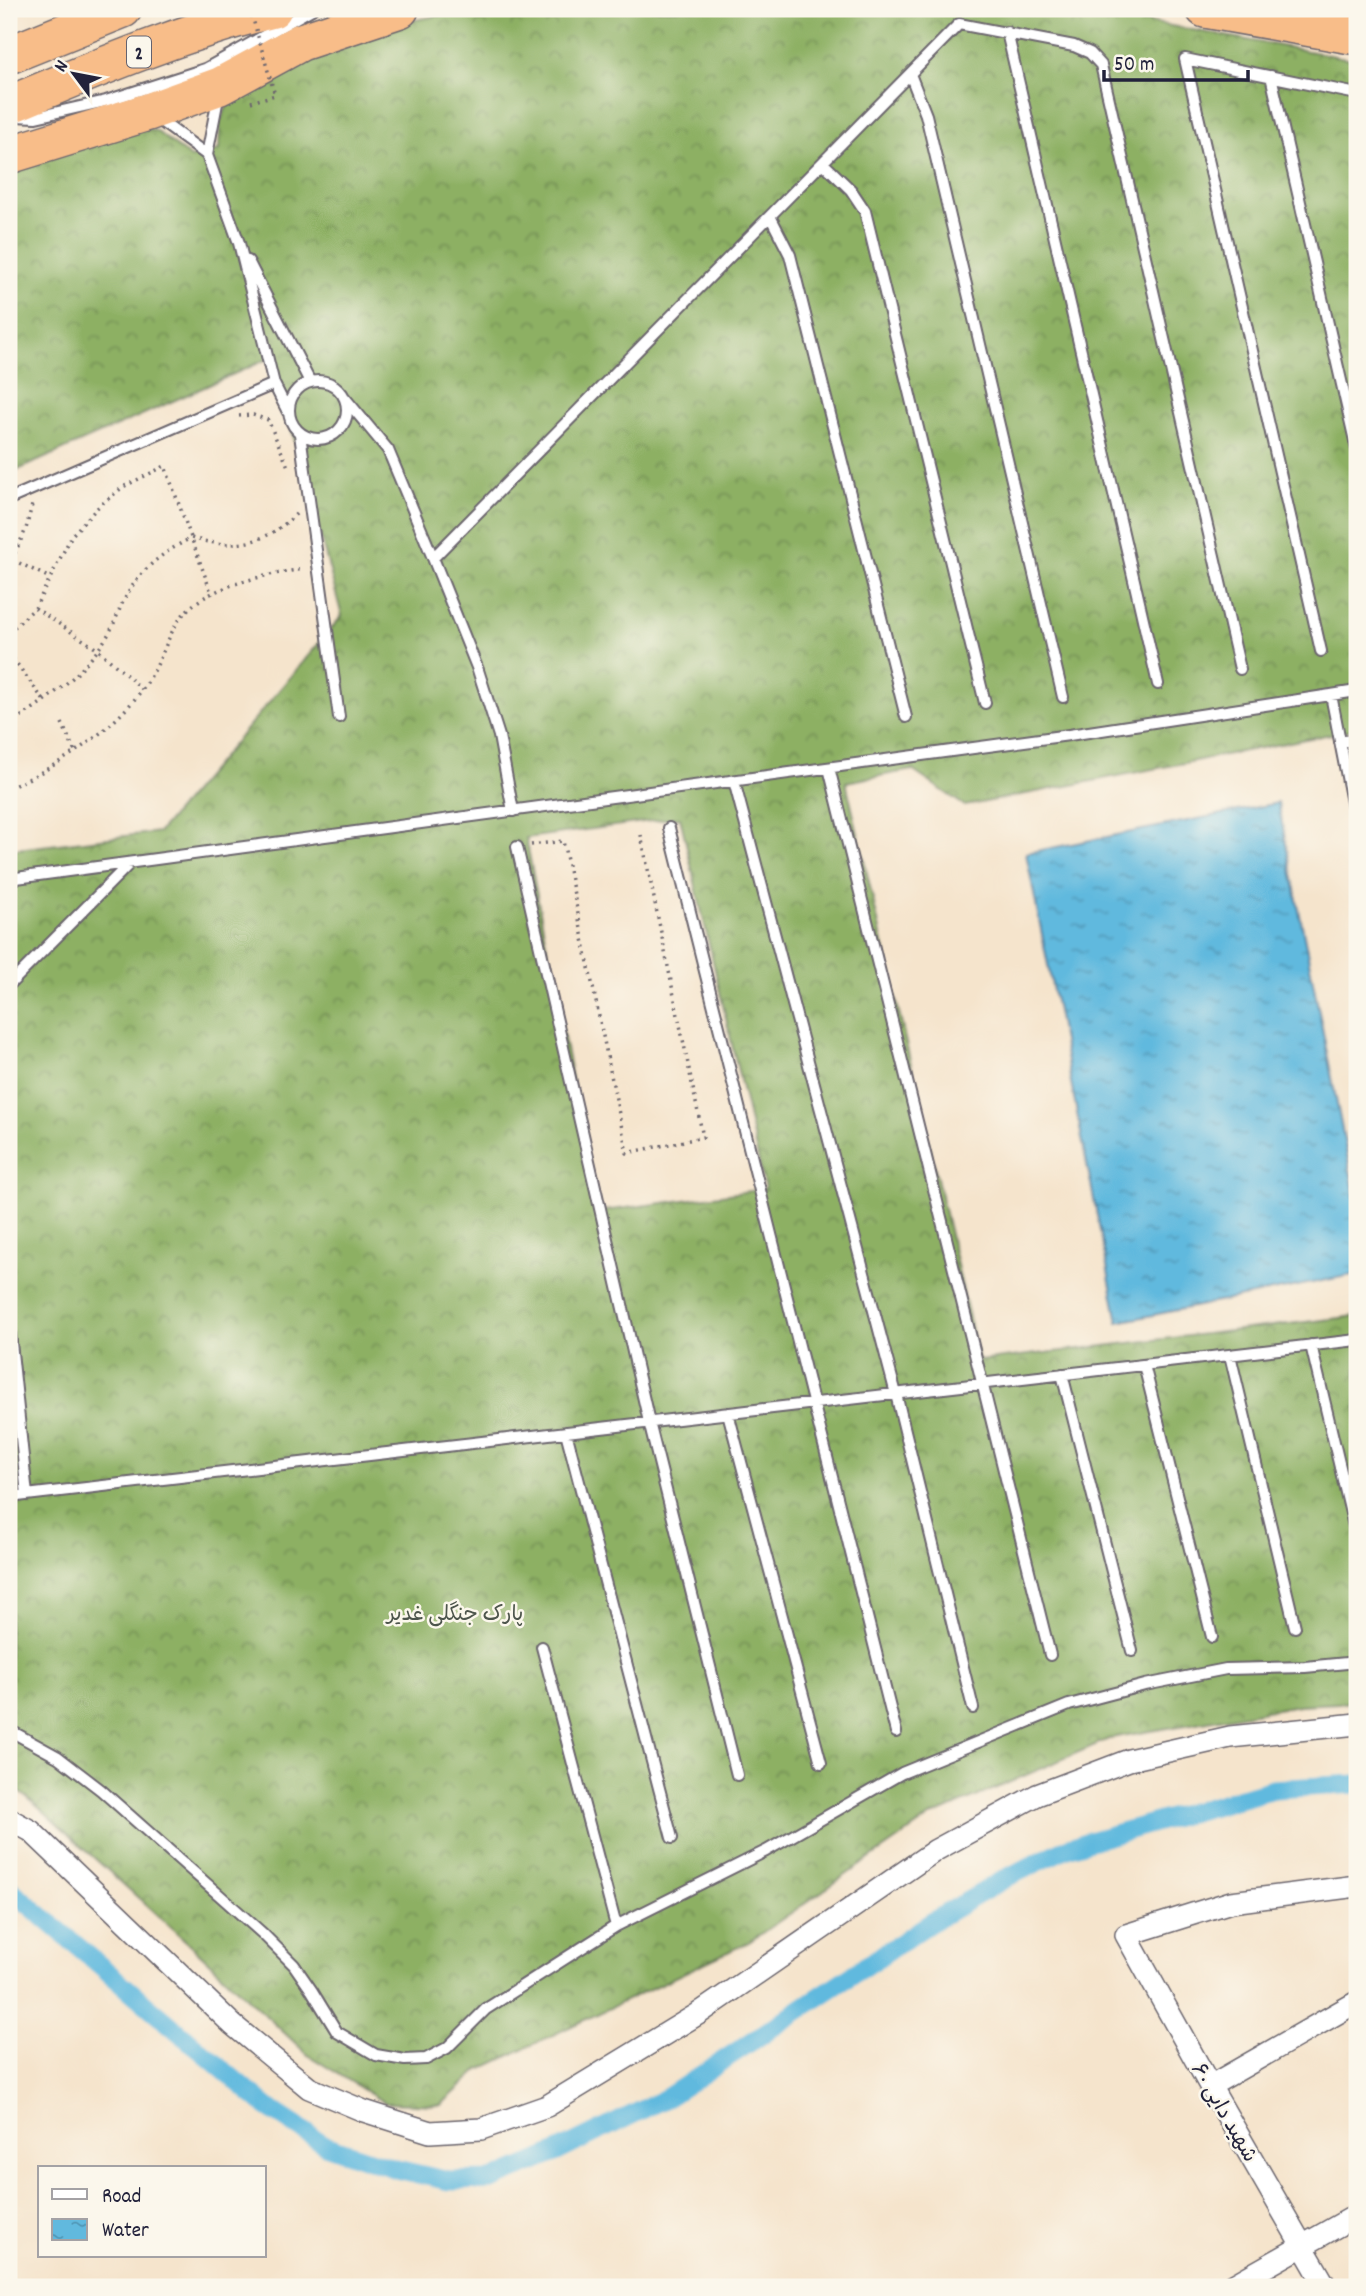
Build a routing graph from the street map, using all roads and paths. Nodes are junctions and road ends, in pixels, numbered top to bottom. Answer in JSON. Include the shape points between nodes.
{"nodes":[{"id":1,"x":123,"y":9,"type":"edge"},
{"id":2,"x":250,"y":9,"type":"edge"},
{"id":3,"x":273,"y":9,"type":"edge"},
{"id":4,"x":312,"y":9,"type":"edge"},
{"id":5,"x":400,"y":9,"type":"edge"},
{"id":6,"x":1205,"y":9,"type":"edge"},
{"id":7,"x":1007,"y":32,"type":"junction"},
{"id":8,"x":1357,"y":36,"type":"edge"},
{"id":9,"x":9,"y":55,"type":"edge"},
{"id":10,"x":910,"y":74,"type":"junction"},
{"id":11,"x":1271,"y":76,"type":"junction"},
{"id":12,"x":1357,"y":94,"type":"edge"},
{"id":13,"x":232,"y":95,"type":"junction"},
{"id":14,"x":9,"y":105,"type":"edge"},
{"id":15,"x":148,"y":112,"type":"junction"},
{"id":16,"x":9,"y":116,"type":"edge"},
{"id":17,"x":9,"y":155,"type":"edge"},
{"id":18,"x":207,"y":155,"type":"junction"},
{"id":19,"x":823,"y":163,"type":"junction"},
{"id":20,"x":770,"y":216,"type":"junction"},
{"id":21,"x":239,"y":243,"type":"junction"},
{"id":22,"x":310,"y":382,"type":"junction"},
{"id":23,"x":274,"y":384,"type":"junction"},
{"id":24,"x":344,"y":397,"type":"junction"},
{"id":25,"x":288,"y":412,"type":"junction"},
{"id":26,"x":231,"y":416,"type":"dead end"},
{"id":27,"x":300,"y":435,"type":"junction"},
{"id":28,"x":1357,"y":450,"type":"edge"},
{"id":29,"x":294,"y":481,"type":"dead end"},
{"id":30,"x":9,"y":499,"type":"edge"},
{"id":31,"x":32,"y":503,"type":"dead end"},
{"id":32,"x":302,"y":507,"type":"dead end"},
{"id":33,"x":191,"y":538,"type":"junction"},
{"id":34,"x":433,"y":558,"type":"junction"},
{"id":35,"x":13,"y":560,"type":"junction"},
{"id":36,"x":9,"y":566,"type":"edge"},
{"id":37,"x":310,"y":568,"type":"dead end"},
{"id":38,"x":50,"y":578,"type":"junction"},
{"id":39,"x":212,"y":595,"type":"junction"},
{"id":40,"x":35,"y":608,"type":"junction"},
{"id":41,"x":9,"y":632,"type":"edge"},
{"id":42,"x":97,"y":649,"type":"junction"},
{"id":43,"x":1321,"y":651,"type":"dead end"},
{"id":44,"x":9,"y":653,"type":"edge"},
{"id":45,"x":1240,"y":669,"type":"dead end"},
{"id":46,"x":1158,"y":684,"type":"dead end"},
{"id":47,"x":142,"y":689,"type":"junction"},
{"id":48,"x":1357,"y":691,"type":"edge"},
{"id":49,"x":1331,"y":695,"type":"junction"},
{"id":50,"x":1063,"y":697,"type":"dead end"},
{"id":51,"x":45,"y":702,"type":"junction"},
{"id":52,"x":985,"y":703,"type":"dead end"},
{"id":53,"x":339,"y":717,"type":"dead end"},
{"id":54,"x":905,"y":717,"type":"dead end"},
{"id":55,"x":62,"y":723,"type":"dead end"},
{"id":56,"x":9,"y":724,"type":"edge"},
{"id":57,"x":1357,"y":739,"type":"edge"},
{"id":58,"x":1340,"y":742,"type":"junction"},
{"id":59,"x":75,"y":752,"type":"junction"},
{"id":60,"x":829,"y":768,"type":"junction"},
{"id":61,"x":734,"y":781,"type":"junction"},
{"id":62,"x":9,"y":788,"type":"edge"},
{"id":63,"x":513,"y":811,"type":"junction"},
{"id":64,"x":669,"y":828,"type":"dead end"},
{"id":65,"x":1357,"y":828,"type":"edge"},
{"id":66,"x":641,"y":835,"type":"dead end"},
{"id":67,"x":517,"y":847,"type":"joint"},
{"id":68,"x":130,"y":863,"type":"junction"},
{"id":69,"x":9,"y":879,"type":"edge"},
{"id":70,"x":9,"y":985,"type":"edge"},
{"id":71,"x":9,"y":1323,"type":"edge"},
{"id":72,"x":1357,"y":1340,"type":"edge"},
{"id":73,"x":1311,"y":1345,"type":"junction"},
{"id":74,"x":1230,"y":1355,"type":"junction"},
{"id":75,"x":1144,"y":1365,"type":"junction"},
{"id":76,"x":1062,"y":1374,"type":"junction"},
{"id":77,"x":982,"y":1384,"type":"junction"},
{"id":78,"x":896,"y":1394,"type":"junction"},
{"id":79,"x":812,"y":1404,"type":"junction"},
{"id":80,"x":728,"y":1413,"type":"junction"},
{"id":81,"x":649,"y":1422,"type":"junction"},
{"id":82,"x":566,"y":1432,"type":"junction"},
{"id":83,"x":27,"y":1495,"type":"junction"},
{"id":84,"x":9,"y":1497,"type":"edge"},
{"id":85,"x":1357,"y":1539,"type":"edge"},
{"id":86,"x":1295,"y":1627,"type":"dead end"},
{"id":87,"x":1212,"y":1637,"type":"dead end"},
{"id":88,"x":542,"y":1647,"type":"dead end"},
{"id":89,"x":1132,"y":1651,"type":"dead end"},
{"id":90,"x":1050,"y":1655,"type":"dead end"},
{"id":91,"x":1357,"y":1662,"type":"edge"},
{"id":92,"x":973,"y":1709,"type":"dead end"},
{"id":93,"x":1357,"y":1724,"type":"edge"},
{"id":94,"x":9,"y":1730,"type":"edge"},
{"id":95,"x":896,"y":1732,"type":"dead end"},
{"id":96,"x":821,"y":1763,"type":"dead end"},
{"id":97,"x":737,"y":1775,"type":"dead end"},
{"id":98,"x":9,"y":1819,"type":"edge"},
{"id":99,"x":672,"y":1838,"type":"dead end"},
{"id":100,"x":1357,"y":1886,"type":"edge"},
{"id":101,"x":616,"y":1926,"type":"junction"},
{"id":102,"x":1357,"y":2002,"type":"edge"},
{"id":103,"x":1210,"y":2086,"type":"junction"},
{"id":104,"x":1357,"y":2215,"type":"edge"},
{"id":105,"x":1302,"y":2247,"type":"junction"},
{"id":106,"x":1230,"y":2287,"type":"edge"},
{"id":107,"x":1326,"y":2287,"type":"edge"}],
"edges":[{"from":1,"to":9,"type":"highway","number":"2"},
{"from":2,"to":13,"type":"path","bridge":true,"via":[[275,95]]},
{"from":3,"to":14,"type":"highway","number":"2","via":[[115,61]]},
{"from":4,"to":16,"type":"lane","via":[[229,57],[169,82],[36,117]]},
{"from":5,"to":13,"type":"highway","via":[[301,42]]},
{"from":6,"to":8,"type":"highway"},
{"from":7,"to":10,"type":"lane","via":[[959,24]]},
{"from":7,"to":45,"type":"lane","via":[[1074,46],[1101,65]]},
{"from":7,"to":46,"type":"lane"},
{"from":10,"to":19,"type":"lane"},
{"from":10,"to":50,"type":"lane","via":[[926,115]]},
{"from":11,"to":12,"type":"lane"},
{"from":11,"to":28,"type":"lane"},
{"from":11,"to":43,"type":"lane","via":[[1185,58]]},
{"from":13,"to":15,"type":"highway"},
{"from":13,"to":18,"type":"lane"},
{"from":15,"to":17,"type":"highway"},
{"from":15,"to":18,"type":"lane"},
{"from":18,"to":21,"type":"lane"},
{"from":19,"to":20,"type":"lane"},
{"from":19,"to":52,"type":"lane","via":[[865,211]]},
{"from":20,"to":34,"type":"lane"},
{"from":20,"to":54,"type":"lane","via":[[790,255]]},
{"from":21,"to":22,"type":"lane"},
{"from":21,"to":23,"type":"lane"},
{"from":22,"to":24,"type":"lane","via":[[323,381]]},
{"from":22,"to":25,"type":"lane","via":[[299,388]]},
{"from":23,"to":25,"type":"lane"},
{"from":23,"to":30,"type":"lane"},
{"from":24,"to":27,"type":"lane","via":[[345,422],[337,433],[325,439]]},
{"from":24,"to":34,"type":"lane","via":[[388,450]]},
{"from":25,"to":27,"type":"lane"},
{"from":26,"to":29,"type":"path","via":[[268,420]]},
{"from":27,"to":53,"type":"lane"},
{"from":31,"to":35,"type":"path"},
{"from":32,"to":33,"type":"path","via":[[266,537],[243,544]]},
{"from":33,"to":38,"type":"path","via":[[165,466],[123,487],[97,508],[72,535]]},
{"from":33,"to":39,"type":"path"},
{"from":33,"to":42,"type":"path","via":[[165,551],[135,580]]},
{"from":34,"to":63,"type":"lane","via":[[499,736]]},
{"from":35,"to":36,"type":"path"},
{"from":35,"to":38,"type":"path"},
{"from":37,"to":39,"type":"path","via":[[270,574]]},
{"from":38,"to":40,"type":"path"},
{"from":39,"to":47,"type":"path","via":[[178,620]]},
{"from":40,"to":41,"type":"path"},
{"from":40,"to":42,"type":"path"},
{"from":42,"to":47,"type":"path"},
{"from":42,"to":51,"type":"path"},
{"from":44,"to":51,"type":"path"},
{"from":47,"to":59,"type":"path","via":[[101,733]]},
{"from":48,"to":49,"type":"lane"},
{"from":49,"to":58,"type":"lane"},
{"from":49,"to":60,"type":"lane"},
{"from":51,"to":56,"type":"path"},
{"from":55,"to":59,"type":"path"},
{"from":57,"to":58,"type":"lane"},
{"from":58,"to":65,"type":"lane"},
{"from":59,"to":62,"type":"path"},
{"from":60,"to":61,"type":"lane"},
{"from":60,"to":77,"type":"lane"},
{"from":61,"to":63,"type":"lane"},
{"from":61,"to":78,"type":"lane"},
{"from":63,"to":68,"type":"lane"},
{"from":64,"to":79,"type":"lane"},
{"from":66,"to":67,"type":"path","via":[[703,1137],[627,1153],[563,841]]},
{"from":67,"to":81,"type":"lane"},
{"from":68,"to":69,"type":"lane"},
{"from":68,"to":70,"type":"lane"},
{"from":71,"to":83,"type":"lane"},
{"from":72,"to":73,"type":"lane"},
{"from":73,"to":74,"type":"lane"},
{"from":73,"to":85,"type":"lane"},
{"from":74,"to":75,"type":"lane"},
{"from":74,"to":86,"type":"lane"},
{"from":75,"to":76,"type":"lane"},
{"from":75,"to":87,"type":"lane"},
{"from":76,"to":77,"type":"lane"},
{"from":76,"to":89,"type":"lane"},
{"from":77,"to":78,"type":"lane"},
{"from":77,"to":90,"type":"lane"},
{"from":78,"to":79,"type":"lane"},
{"from":78,"to":92,"type":"lane"},
{"from":79,"to":80,"type":"lane"},
{"from":79,"to":95,"type":"lane"},
{"from":80,"to":81,"type":"lane"},
{"from":80,"to":96,"type":"lane"},
{"from":81,"to":82,"type":"lane"},
{"from":81,"to":97,"type":"lane"},
{"from":82,"to":83,"type":"lane"},
{"from":82,"to":99,"type":"lane"},
{"from":83,"to":84,"type":"lane"},
{"from":88,"to":101,"type":"lane"},
{"from":91,"to":101,"type":"lane","via":[[1226,1670],[1069,1705],[902,1773],[766,1851]]},
{"from":93,"to":98,"type":"street","via":[[1230,1737],[1129,1760],[1037,1795],[936,1850],[698,2014],[547,2106],[481,2129],[430,2132],[309,2088],[233,2025],[31,1831]]},
{"from":94,"to":101,"type":"lane","via":[[58,1757],[101,1790],[294,1965],[337,2032],[376,2055],[405,2060],[437,2055],[486,2009]]},
{"from":100,"to":103,"type":"street","name":"شهید دایی ۶۰","via":[[1231,1902],[1126,1936]]},
{"from":102,"to":103,"type":"street"},
{"from":103,"to":105,"type":"street","name":"شهید دایی ۶۰"},
{"from":104,"to":105,"type":"street"},
{"from":105,"to":106,"type":"street"},
{"from":105,"to":107,"type":"street","name":"شهید دایی ۶۰"}]}
